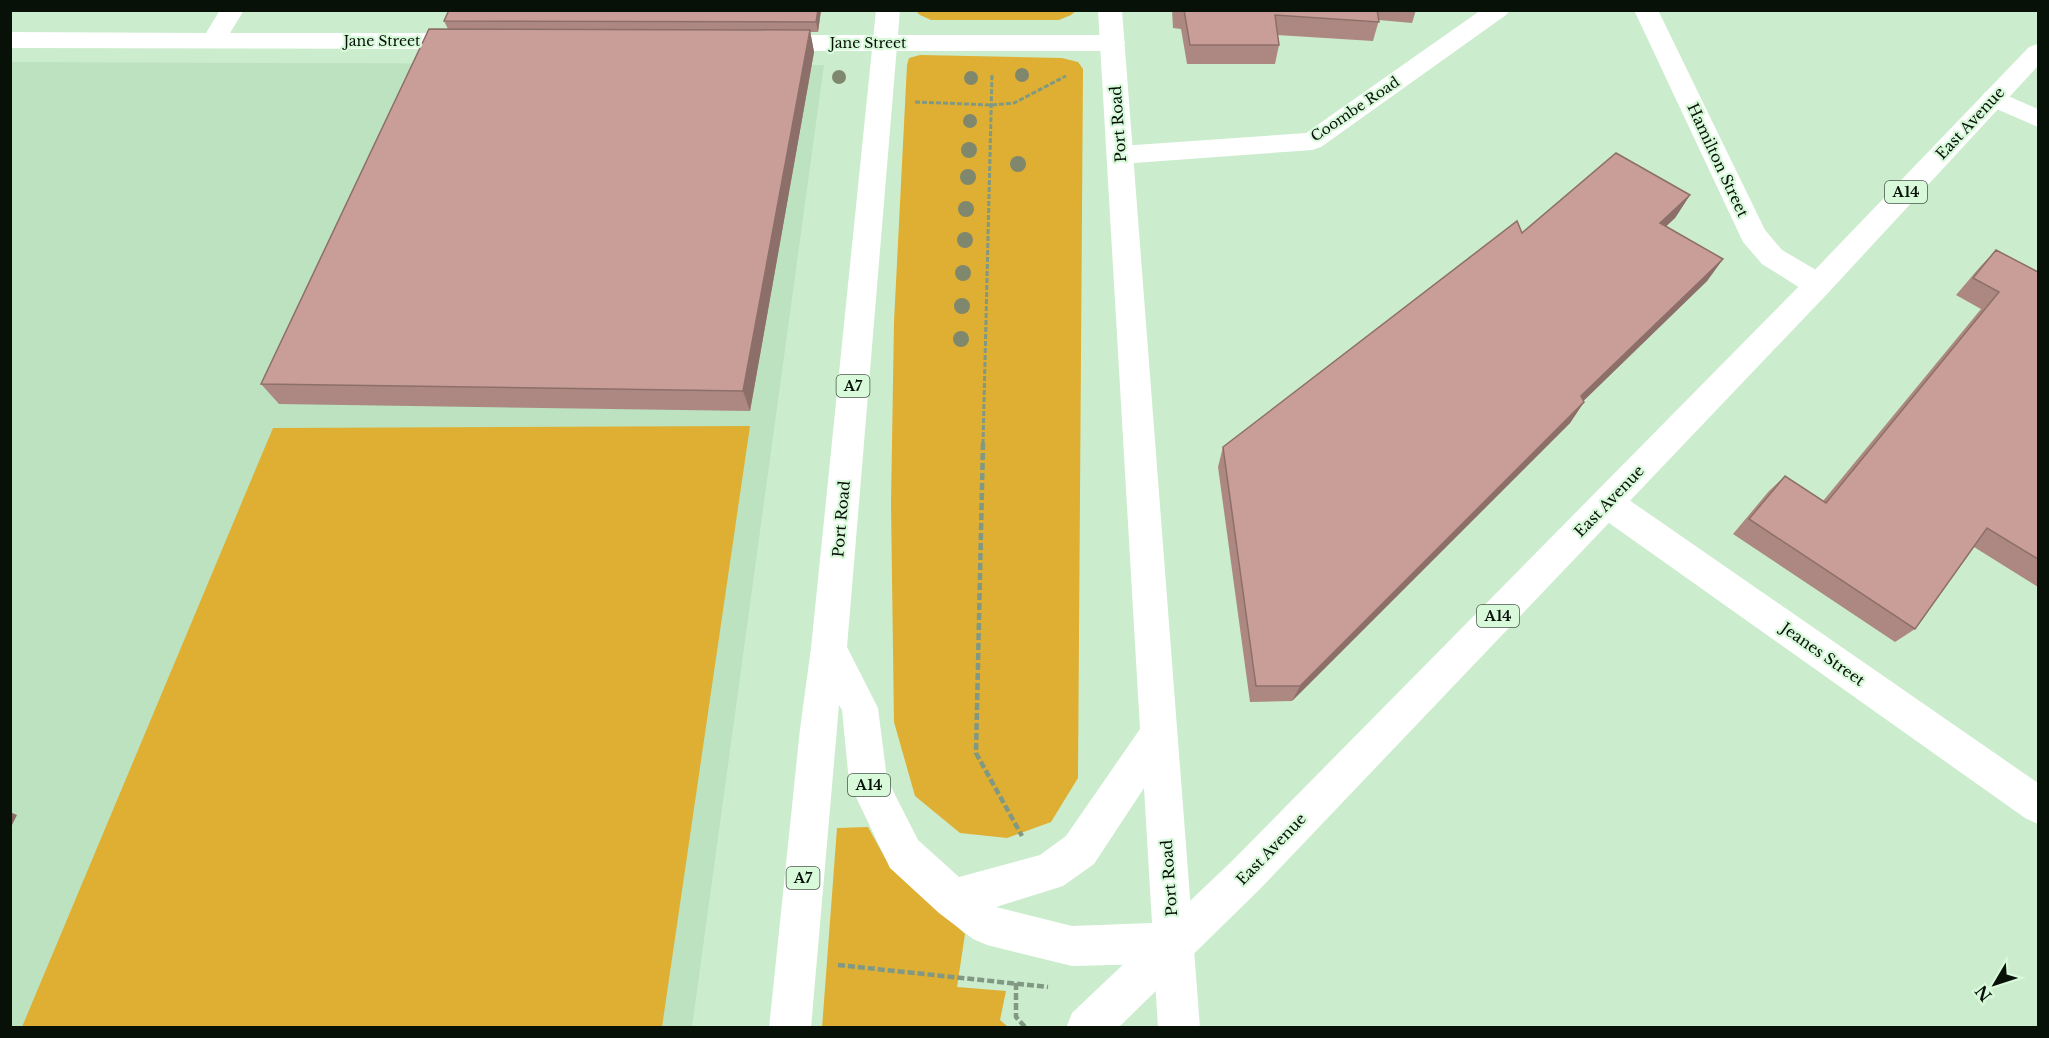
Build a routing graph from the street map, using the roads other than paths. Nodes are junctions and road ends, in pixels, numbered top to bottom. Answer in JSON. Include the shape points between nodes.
{"nodes":[{"id":1,"x":232,"y":10,"type":"edge"},
{"id":2,"x":888,"y":10,"type":"edge"},
{"id":3,"x":1110,"y":10,"type":"edge"},
{"id":4,"x":1498,"y":10,"type":"edge"},
{"id":5,"x":1646,"y":10,"type":"edge"},
{"id":6,"x":10,"y":40,"type":"edge"},
{"id":7,"x":214,"y":40,"type":"junction"},
{"id":8,"x":487,"y":42,"type":"edge"},
{"id":9,"x":748,"y":43,"type":"edge"},
{"id":10,"x":885,"y":43,"type":"junction"},
{"id":11,"x":1113,"y":43,"type":"junction"},
{"id":12,"x":2038,"y":52,"type":"edge"},
{"id":13,"x":1994,"y":98,"type":"junction"},
{"id":14,"x":2038,"y":119,"type":"edge"},
{"id":15,"x":1120,"y":155,"type":"junction"},
{"id":16,"x":1818,"y":285,"type":"junction"},
{"id":17,"x":1607,"y":503,"type":"junction"},
{"id":18,"x":829,"y":648,"type":"junction"},
{"id":19,"x":1159,"y":733,"type":"junction"},
{"id":20,"x":2038,"y":806,"type":"edge"},
{"id":21,"x":953,"y":900,"type":"junction"},
{"id":22,"x":1174,"y":943,"type":"junction"},
{"id":23,"x":790,"y":1028,"type":"edge"},
{"id":24,"x":1087,"y":1028,"type":"edge"},
{"id":25,"x":1179,"y":1028,"type":"edge"}],
"edges":[{"from":1,"to":7,"type":"main road"},
{"from":2,"to":10,"type":"main road","name":"Port Road","number":"A7"},
{"from":3,"to":11,"type":"main road","name":"Port Road"},
{"from":4,"to":15,"type":"main road","name":"Coombe Road","via":[[1312,141]]},
{"from":5,"to":16,"type":"main road","name":"Hamilton Street","via":[[1753,234],[1772,257]]},
{"from":6,"to":7,"type":"main road","name":"Jane Street"},
{"from":7,"to":8,"type":"main road","name":"Jane Street"},
{"from":9,"to":10,"type":"main road","name":"Jane Street"},
{"from":10,"to":11,"type":"main road","name":"Jane Street"},
{"from":10,"to":18,"type":"main road","name":"Port Road","number":"A7"},
{"from":11,"to":15,"type":"main road","name":"Port Road"},
{"from":12,"to":13,"type":"main road","name":"East Avenue","number":"A14"},
{"from":13,"to":14,"type":"main road"},
{"from":13,"to":16,"type":"main road","name":"East Avenue","number":"A14"},
{"from":15,"to":19,"type":"main road","name":"Port Road"},
{"from":16,"to":17,"type":"main road","name":"East Avenue","number":"A14"},
{"from":17,"to":20,"type":"main road","name":"Jeanes Street"},
{"from":17,"to":22,"type":"main road","name":"East Avenue","number":"A14","via":[[1246,875]]},
{"from":18,"to":21,"type":"main road","number":"A14","via":[[860,708],[868,782],[904,854]]},
{"from":18,"to":23,"type":"main road","name":"Port Road","number":"A7"},
{"from":19,"to":21,"type":"main road","via":[[1080,850],[1049,872]]},
{"from":19,"to":22,"type":"main road","name":"Port Road"},
{"from":21,"to":22,"type":"main road","number":"A14","via":[[987,925],[1072,946]]},
{"from":22,"to":24,"type":"main road","number":"A14"},
{"from":22,"to":25,"type":"main road","name":"Port Road"}]}
